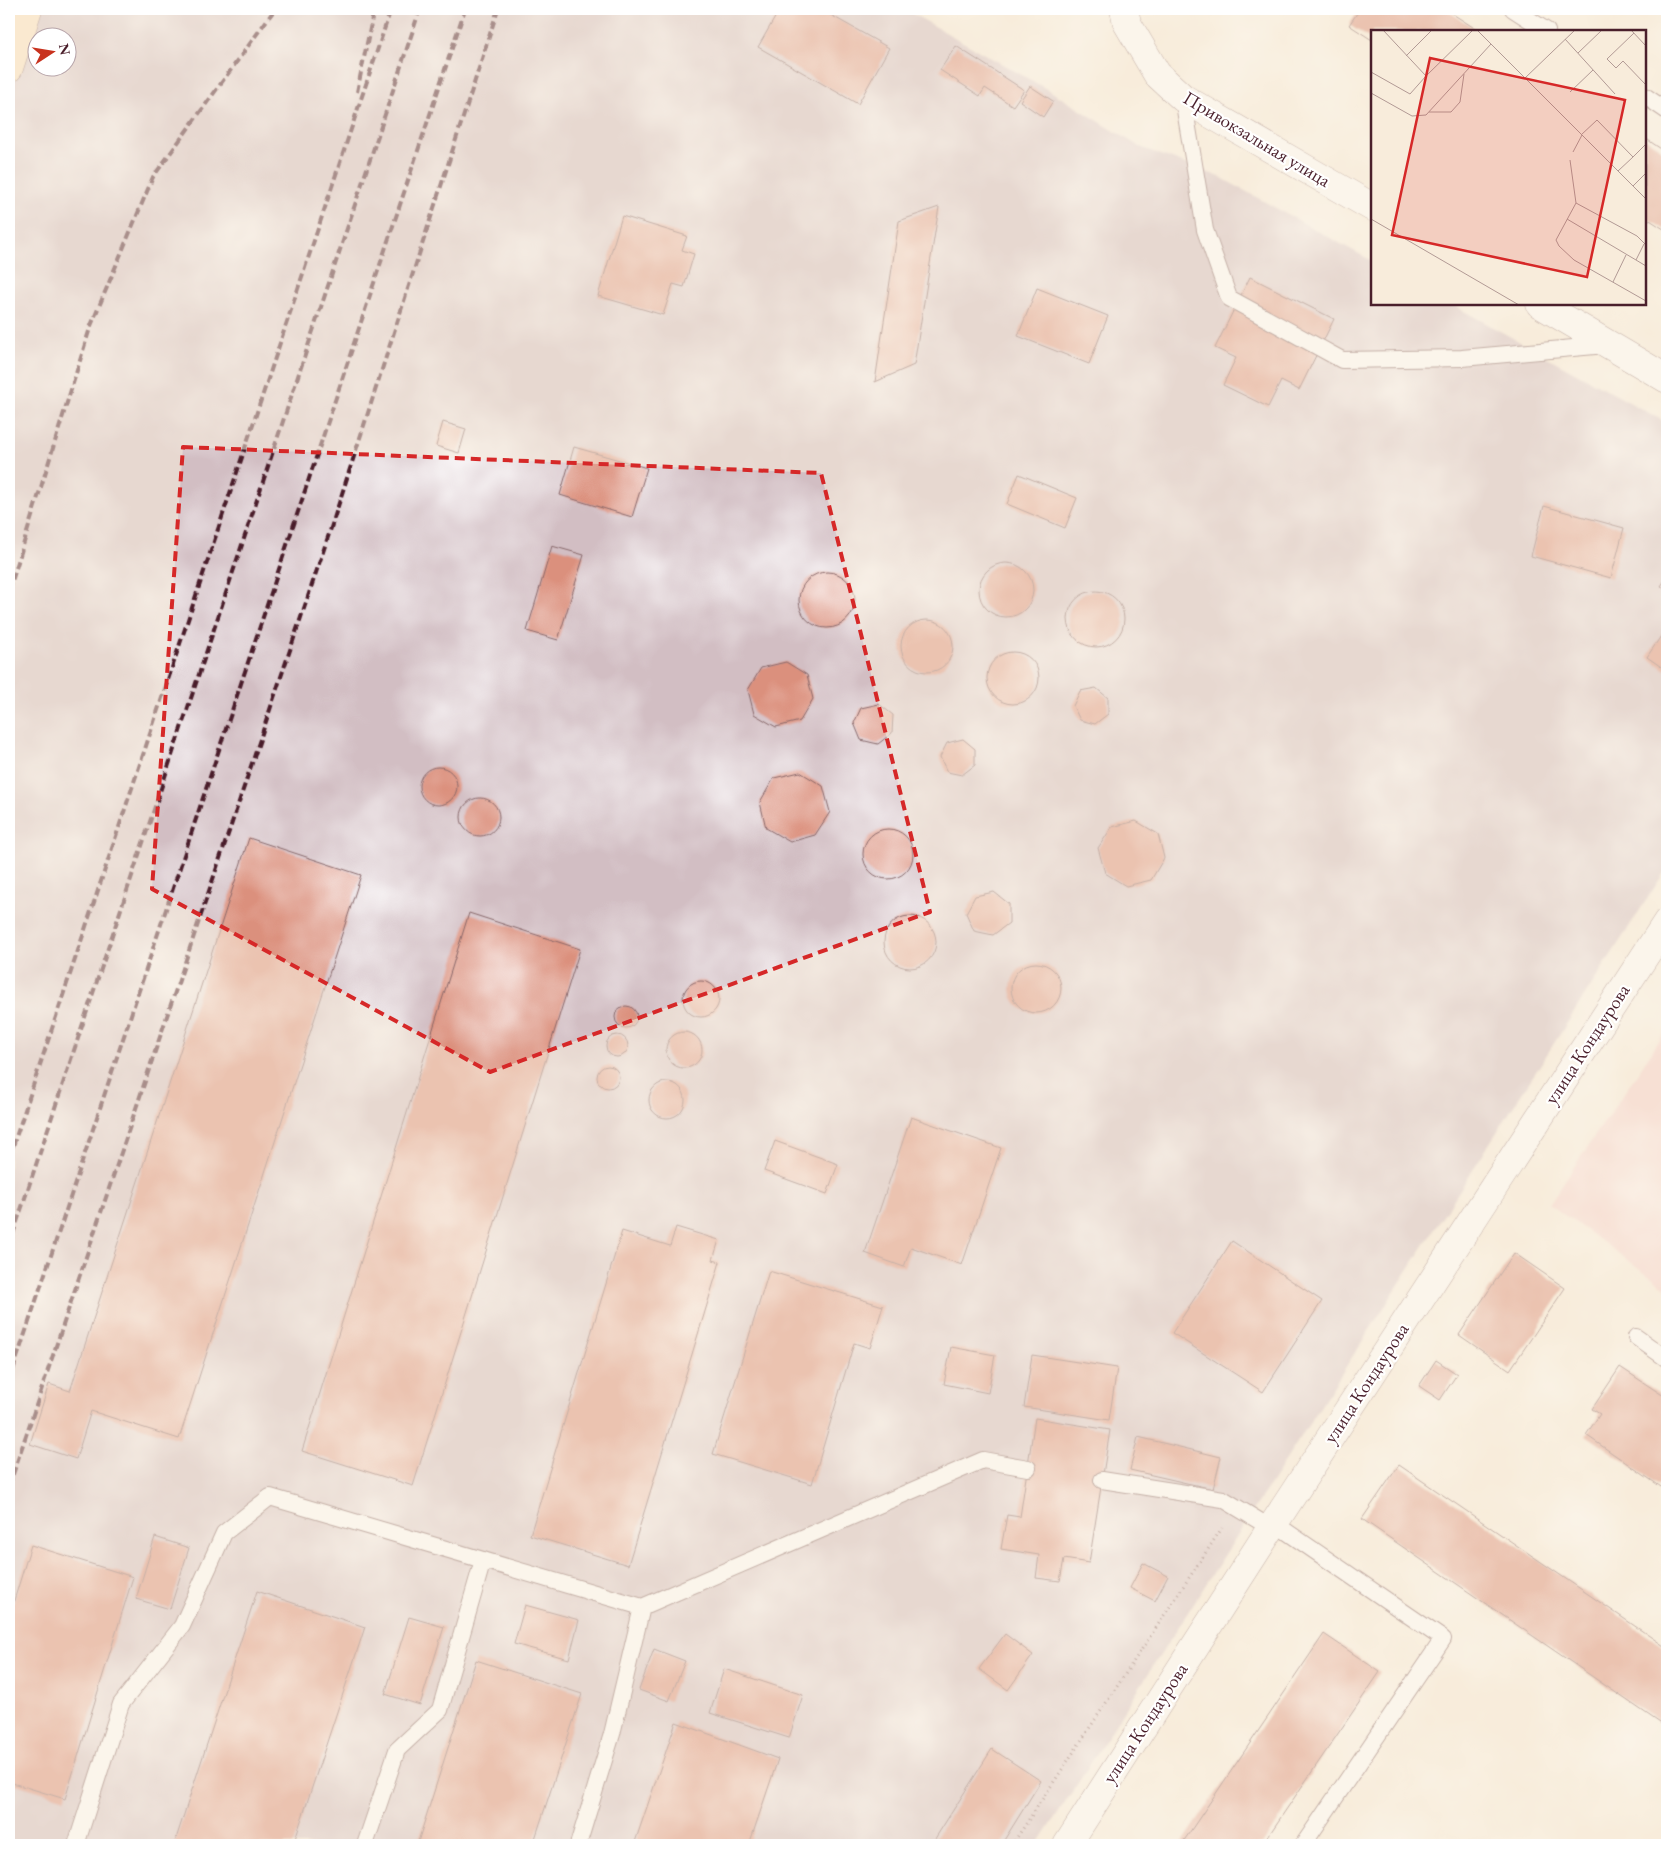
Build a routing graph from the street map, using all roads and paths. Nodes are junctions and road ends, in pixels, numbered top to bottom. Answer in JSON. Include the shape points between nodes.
{"nodes":[{"id":1,"x":28,"y":9,"type":"edge"},
{"id":2,"x":1124,"y":9,"type":"edge"},
{"id":3,"x":1513,"y":9,"type":"edge"},
{"id":4,"x":1545,"y":30,"type":"edge"},
{"id":5,"x":9,"y":68,"type":"edge"},
{"id":6,"x":1646,"y":97,"type":"edge"},
{"id":7,"x":1183,"y":98,"type":"junction"},
{"id":8,"x":1667,"y":110,"type":"edge"},
{"id":9,"x":1371,"y":206,"type":"edge"},
{"id":10,"x":1542,"y":305,"type":"edge"},
{"id":11,"x":1610,"y":345,"type":"junction"},
{"id":12,"x":1667,"y":379,"type":"edge"},
{"id":13,"x":1667,"y":922,"type":"edge"},
{"id":14,"x":1636,"y":1338,"type":"dead end"},
{"id":15,"x":1667,"y":1359,"type":"edge"},
{"id":16,"x":1028,"y":1468,"type":"dead end"},
{"id":17,"x":1102,"y":1480,"type":"dead end"},
{"id":18,"x":1236,"y":1507,"type":"junction"},
{"id":19,"x":1272,"y":1525,"type":"junction"},
{"id":20,"x":483,"y":1560,"type":"junction"},
{"id":21,"x":642,"y":1607,"type":"junction"},
{"id":22,"x":76,"y":1845,"type":"edge"},
{"id":23,"x":365,"y":1845,"type":"edge"},
{"id":24,"x":578,"y":1845,"type":"edge"},
{"id":25,"x":1012,"y":1845,"type":"edge"},
{"id":26,"x":1067,"y":1845,"type":"edge"},
{"id":27,"x":1303,"y":1845,"type":"edge"}],
"edges":[{"from":1,"to":5,"type":"main road"},
{"from":2,"to":7,"type":"street","name":"Привокзальная улица","via":[[1127,23],[1157,74]]},
{"from":3,"to":4,"type":"lane"},
{"from":6,"to":8,"type":"lane"},
{"from":7,"to":9,"type":"street","name":"Привокзальная улица"},
{"from":7,"to":11,"type":"lane","via":[[1205,230],[1229,298],[1342,360],[1462,358]]},
{"from":10,"to":11,"type":"street"},
{"from":11,"to":12,"type":"street"},
{"from":13,"to":19,"type":"street","name":"улица Кондаурова"},
{"from":14,"to":15,"type":"lane"},
{"from":16,"to":21,"type":"lane","via":[[983,1460]]},
{"from":17,"to":18,"type":"lane","via":[[1223,1499]]},
{"from":18,"to":19,"type":"lane"},
{"from":18,"to":25,"type":"path"},
{"from":19,"to":26,"type":"street","name":"улица Кондаурова"},
{"from":19,"to":27,"type":"lane","via":[[1443,1639]]},
{"from":20,"to":21,"type":"lane"},
{"from":20,"to":22,"type":"lane","via":[[270,1498],[224,1533],[182,1626],[121,1704]]},
{"from":20,"to":23,"type":"lane","via":[[440,1710],[397,1750]]},
{"from":21,"to":24,"type":"lane","via":[[612,1734]]}]}
